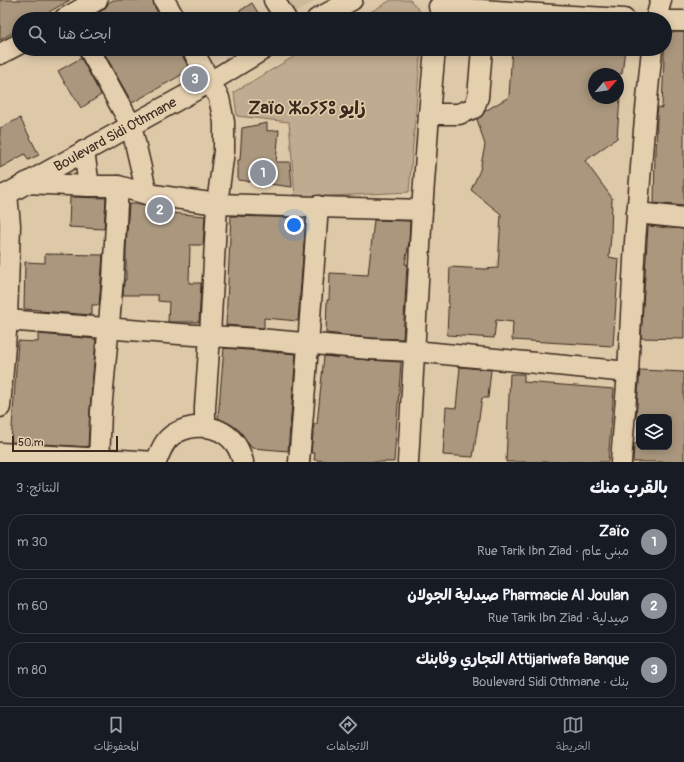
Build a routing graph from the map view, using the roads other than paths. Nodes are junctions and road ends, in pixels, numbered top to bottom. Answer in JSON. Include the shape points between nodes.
{"nodes":[{"id":1,"x":97,"y":0,"type":"edge"},
{"id":2,"x":164,"y":0,"type":"edge"},
{"id":3,"x":274,"y":0,"type":"edge"},
{"id":4,"x":352,"y":0,"type":"edge"},
{"id":5,"x":661,"y":0,"type":"edge"},
{"id":6,"x":438,"y":9,"type":"edge"},
{"id":7,"x":69,"y":12,"type":"edge"},
{"id":8,"x":171,"y":12,"type":"edge"},
{"id":9,"x":282,"y":12,"type":"edge"},
{"id":10,"x":330,"y":12,"type":"edge"},
{"id":11,"x":461,"y":12,"type":"edge"},
{"id":12,"x":658,"y":12,"type":"edge"},
{"id":13,"x":672,"y":21,"type":"edge"},
{"id":14,"x":684,"y":21,"type":"edge"},
{"id":15,"x":12,"y":48,"type":"edge"},
{"id":16,"x":0,"y":54,"type":"edge"},
{"id":17,"x":93,"y":56,"type":"edge"},
{"id":18,"x":196,"y":56,"type":"edge"},
{"id":19,"x":253,"y":56,"type":"edge"},
{"id":20,"x":434,"y":56,"type":"edge"},
{"id":21,"x":481,"y":56,"type":"edge"},
{"id":22,"x":651,"y":56,"type":"edge"},
{"id":23,"x":210,"y":82,"type":"junction"},
{"id":24,"x":429,"y":114,"type":"junction"},
{"id":25,"x":131,"y":125,"type":"junction"},
{"id":26,"x":84,"y":151,"type":"junction"},
{"id":27,"x":26,"y":183,"type":"junction"},
{"id":28,"x":89,"y":186,"type":"junction"},
{"id":29,"x":118,"y":186,"type":"junction"},
{"id":30,"x":147,"y":194,"type":"junction"},
{"id":31,"x":4,"y":195,"type":"edge"},
{"id":32,"x":217,"y":204,"type":"junction"},
{"id":33,"x":318,"y":206,"type":"junction"},
{"id":34,"x":422,"y":210,"type":"junction"},
{"id":35,"x":637,"y":213,"type":"junction"},
{"id":36,"x":684,"y":218,"type":"edge"},
{"id":37,"x":7,"y":320,"type":"junction"},
{"id":38,"x":109,"y":329,"type":"junction"},
{"id":39,"x":210,"y":336,"type":"junction"},
{"id":40,"x":308,"y":343,"type":"junction"},
{"id":41,"x":414,"y":351,"type":"junction"},
{"id":42,"x":628,"y":372,"type":"junction"},
{"id":43,"x":0,"y":407,"type":"edge"},
{"id":44,"x":205,"y":427,"type":"junction"},
{"id":45,"x":0,"y":453,"type":"edge"},
{"id":46,"x":99,"y":460,"type":"edge"},
{"id":47,"x":156,"y":462,"type":"edge"},
{"id":48,"x":243,"y":462,"type":"edge"},
{"id":49,"x":299,"y":462,"type":"edge"},
{"id":50,"x":408,"y":462,"type":"edge"},
{"id":51,"x":621,"y":462,"type":"edge"}],
"edges":[{"from":1,"to":7,"type":"street"},
{"from":2,"to":8,"type":"street"},
{"from":3,"to":9,"type":"street"},
{"from":4,"to":10,"type":"street"},
{"from":5,"to":12,"type":"street"},
{"from":6,"to":11,"type":"street"},
{"from":13,"to":14,"type":"street"},
{"from":15,"to":16,"type":"street"},
{"from":17,"to":25,"type":"street"},
{"from":18,"to":23,"type":"street"},
{"from":19,"to":23,"type":"street","name":"Boulevard Sidi Othmane"},
{"from":20,"to":24,"type":"street"},
{"from":21,"to":24,"type":"street","via":[[478,97],[474,108],[459,114]]},
{"from":22,"to":35,"type":"street"},
{"from":23,"to":25,"type":"street","name":"Boulevard Sidi Othmane"},
{"from":23,"to":32,"type":"street","via":[[219,98],[224,122],[224,151]]},
{"from":24,"to":34,"type":"street"},
{"from":25,"to":26,"type":"street","name":"Boulevard Sidi Othmane"},
{"from":25,"to":30,"type":"street"},
{"from":26,"to":27,"type":"street","name":"Boulevard Sidi Othmane"},
{"from":26,"to":28,"type":"street"},
{"from":27,"to":28,"type":"street"},
{"from":27,"to":31,"type":"street","name":"Boulevard Sidi Othmane"},
{"from":28,"to":29,"type":"street"},
{"from":29,"to":30,"type":"street"},
{"from":29,"to":38,"type":"street"},
{"from":30,"to":32,"type":"street"},
{"from":31,"to":37,"type":"street","via":[[10,225]]},
{"from":32,"to":33,"type":"street"},
{"from":32,"to":39,"type":"street"},
{"from":33,"to":34,"type":"street"},
{"from":33,"to":40,"type":"street"},
{"from":34,"to":41,"type":"street"},
{"from":35,"to":36,"type":"street"},
{"from":35,"to":42,"type":"street"},
{"from":37,"to":38,"type":"street"},
{"from":37,"to":43,"type":"street"},
{"from":38,"to":39,"type":"street"},
{"from":38,"to":46,"type":"street"},
{"from":39,"to":40,"type":"street"},
{"from":39,"to":44,"type":"street"},
{"from":40,"to":41,"type":"street"},
{"from":40,"to":49,"type":"street"},
{"from":41,"to":42,"type":"street"},
{"from":41,"to":50,"type":"street"},
{"from":42,"to":51,"type":"street"},
{"from":44,"to":47,"type":"street","via":[[188,428],[173,435],[162,446]]},
{"from":44,"to":48,"type":"street","via":[[220,431],[232,440]]},
{"from":45,"to":46,"type":"street"},
{"from":46,"to":47,"type":"street"}]}
